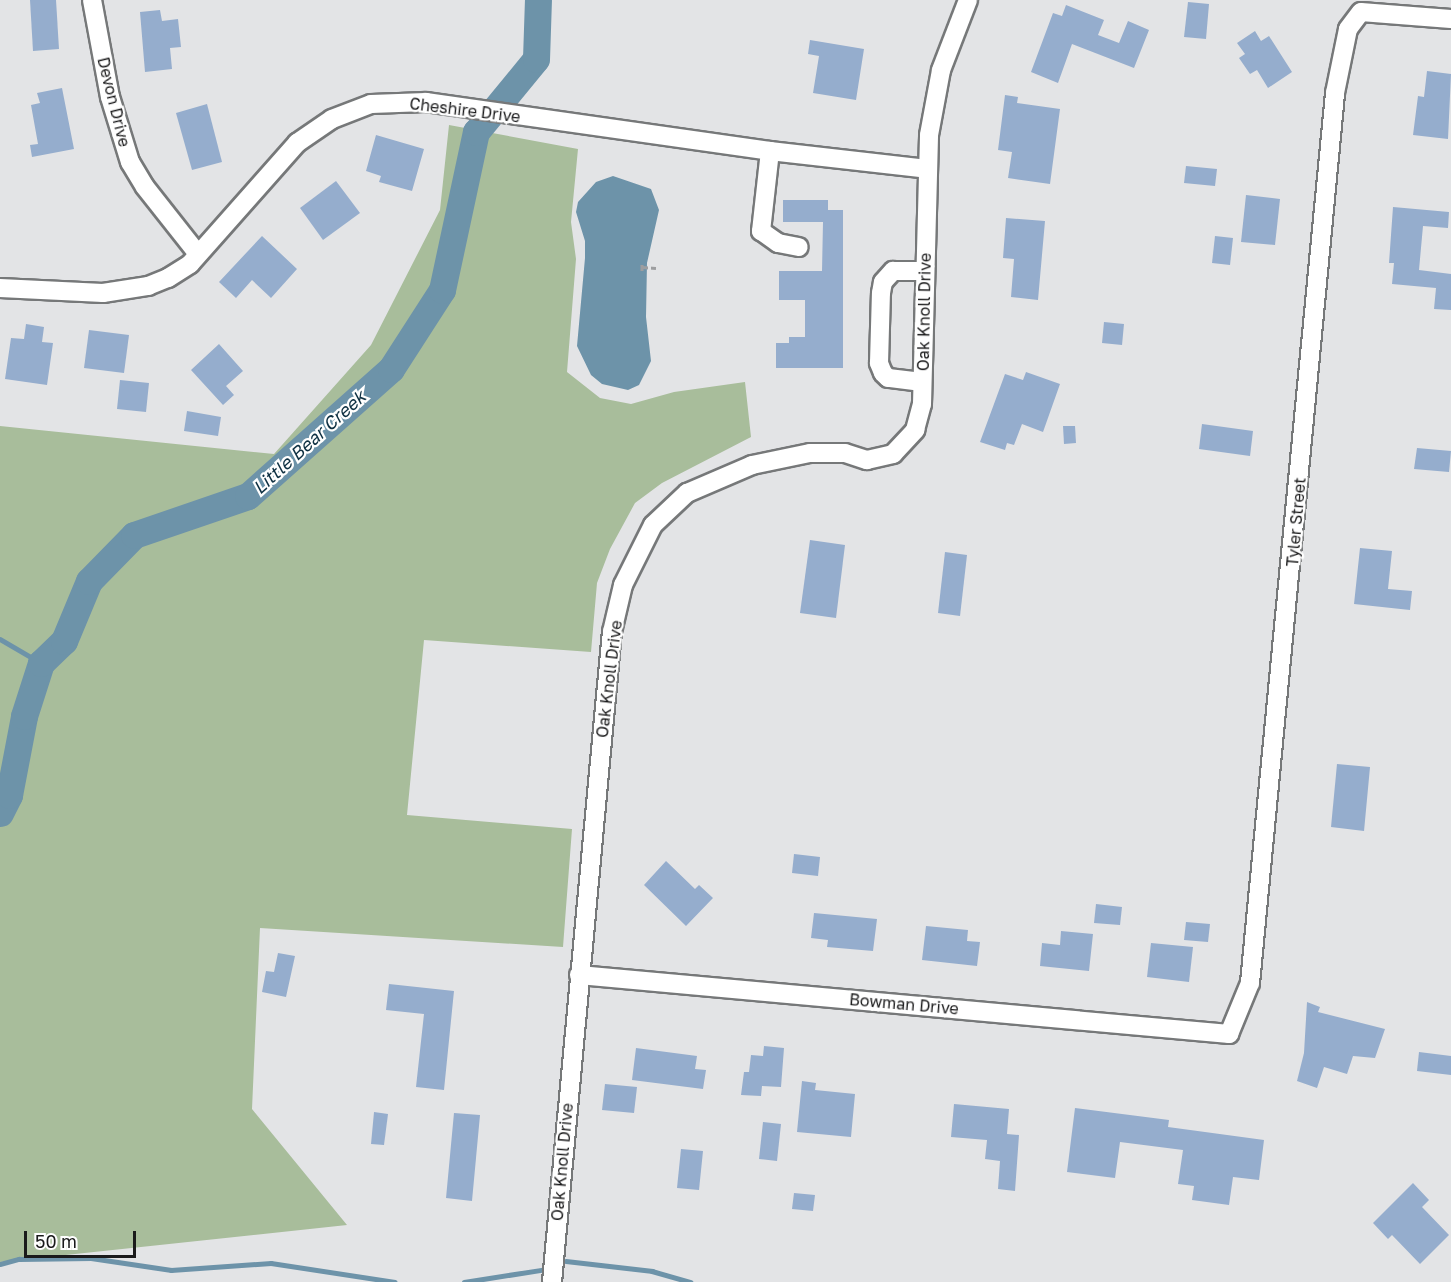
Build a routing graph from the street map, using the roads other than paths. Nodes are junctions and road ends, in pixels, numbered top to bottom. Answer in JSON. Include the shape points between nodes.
{"nodes":[{"id":1,"x":92,"y":0,"type":"edge"},
{"id":2,"x":968,"y":0,"type":"edge"},
{"id":3,"x":1451,"y":19,"type":"edge"},
{"id":4,"x":770,"y":151,"type":"junction"},
{"id":5,"x":927,"y":169,"type":"junction"},
{"id":6,"x":799,"y":247,"type":"dead end"},
{"id":7,"x":198,"y":254,"type":"junction"},
{"id":8,"x":925,"y":271,"type":"junction"},
{"id":9,"x":0,"y":288,"type":"edge"},
{"id":10,"x":922,"y":382,"type":"junction"},
{"id":11,"x":579,"y":975,"type":"junction"},
{"id":12,"x":1229,"y":1034,"type":"joint"},
{"id":13,"x":552,"y":1282,"type":"edge"}],
"edges":[{"from":1,"to":7,"type":"street","name":"Devon Drive","via":[[110,97],[130,162],[145,188]]},
{"from":2,"to":5,"type":"street","name":"Oak Knoll Drive","via":[[934,95]]},
{"from":3,"to":12,"type":"street","name":"Tyler Street","via":[[1361,12],[1348,29],[1335,93],[1250,983]]},
{"from":4,"to":5,"type":"street","name":"Cheshire Drive"},
{"from":4,"to":6,"type":"street","via":[[761,231],[778,243]]},
{"from":4,"to":7,"type":"street","name":"Cheshire Drive","via":[[473,109],[396,102],[351,109],[332,118],[278,162]]},
{"from":5,"to":8,"type":"street","name":"Oak Knoll Drive"},
{"from":7,"to":9,"type":"street","name":"Cheshire Drive","via":[[168,278],[128,291],[72,294]]},
{"from":8,"to":10,"type":"street","name":"Oak Knoll Drive"},
{"from":8,"to":10,"type":"street","via":[[893,272],[883,282],[879,363],[888,378]]},
{"from":10,"to":11,"type":"street","name":"Oak Knoll Drive","via":[[915,430],[894,453],[867,460],[844,453],[810,453],[752,465],[687,493],[653,525],[623,585],[612,632]]},
{"from":11,"to":12,"type":"street","name":"Bowman Drive"},
{"from":11,"to":13,"type":"street","name":"Oak Knoll Drive"}]}
